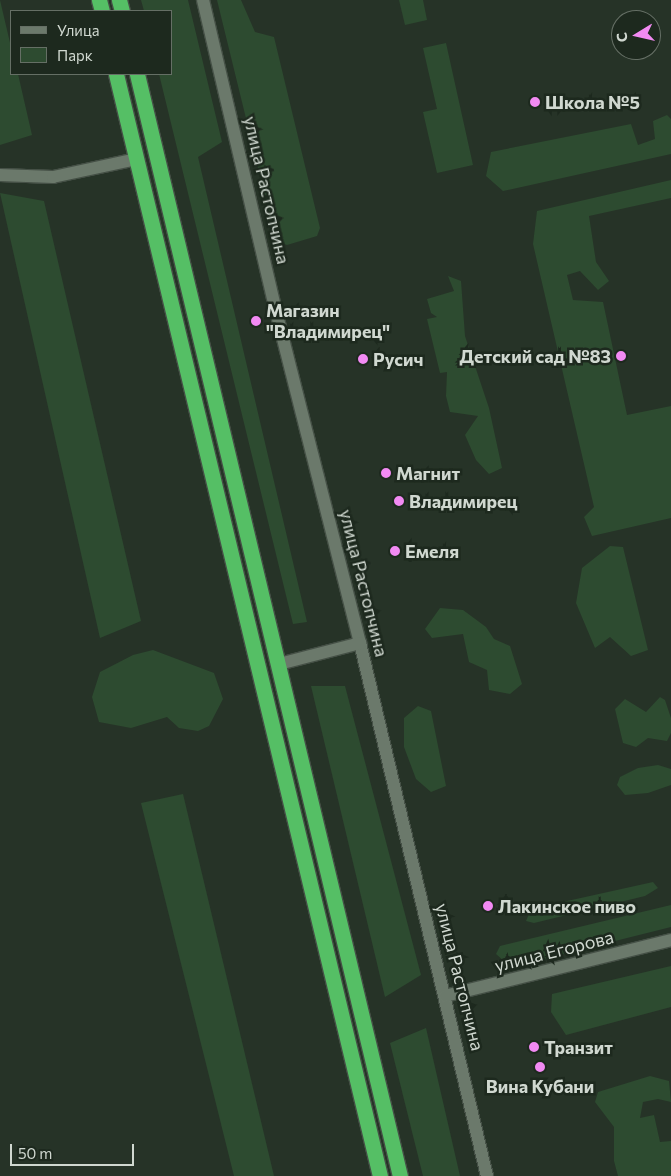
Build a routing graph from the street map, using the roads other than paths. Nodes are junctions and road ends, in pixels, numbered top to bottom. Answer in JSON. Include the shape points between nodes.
{"nodes":[{"id":1,"x":203,"y":0,"type":"edge"},
{"id":2,"x":116,"y":75,"type":"edge"},
{"id":3,"x":137,"y":75,"type":"edge"},
{"id":4,"x":136,"y":159,"type":"junction"},
{"id":5,"x":0,"y":175,"type":"edge"},
{"id":6,"x":360,"y":643,"type":"junction"},
{"id":7,"x":279,"y":664,"type":"junction"},
{"id":8,"x":671,"y":940,"type":"edge"},
{"id":9,"x":445,"y":996,"type":"junction"},
{"id":10,"x":380,"y":1176,"type":"edge"},
{"id":11,"x":400,"y":1176,"type":"edge"},
{"id":12,"x":487,"y":1176,"type":"edge"}],
"edges":[{"from":1,"to":6,"type":"street","name":"улица Растопчина","via":[[277,315]]},
{"from":2,"to":4,"type":"highway"},
{"from":3,"to":7,"type":"highway"},
{"from":4,"to":5,"type":"street","via":[[53,176]]},
{"from":4,"to":10,"type":"highway"},
{"from":6,"to":7,"type":"street"},
{"from":6,"to":9,"type":"street","name":"улица Растопчина"},
{"from":7,"to":11,"type":"highway"},
{"from":8,"to":9,"type":"street","name":"улица Егорова"},
{"from":9,"to":12,"type":"street","name":"улица Растопчина"}]}
